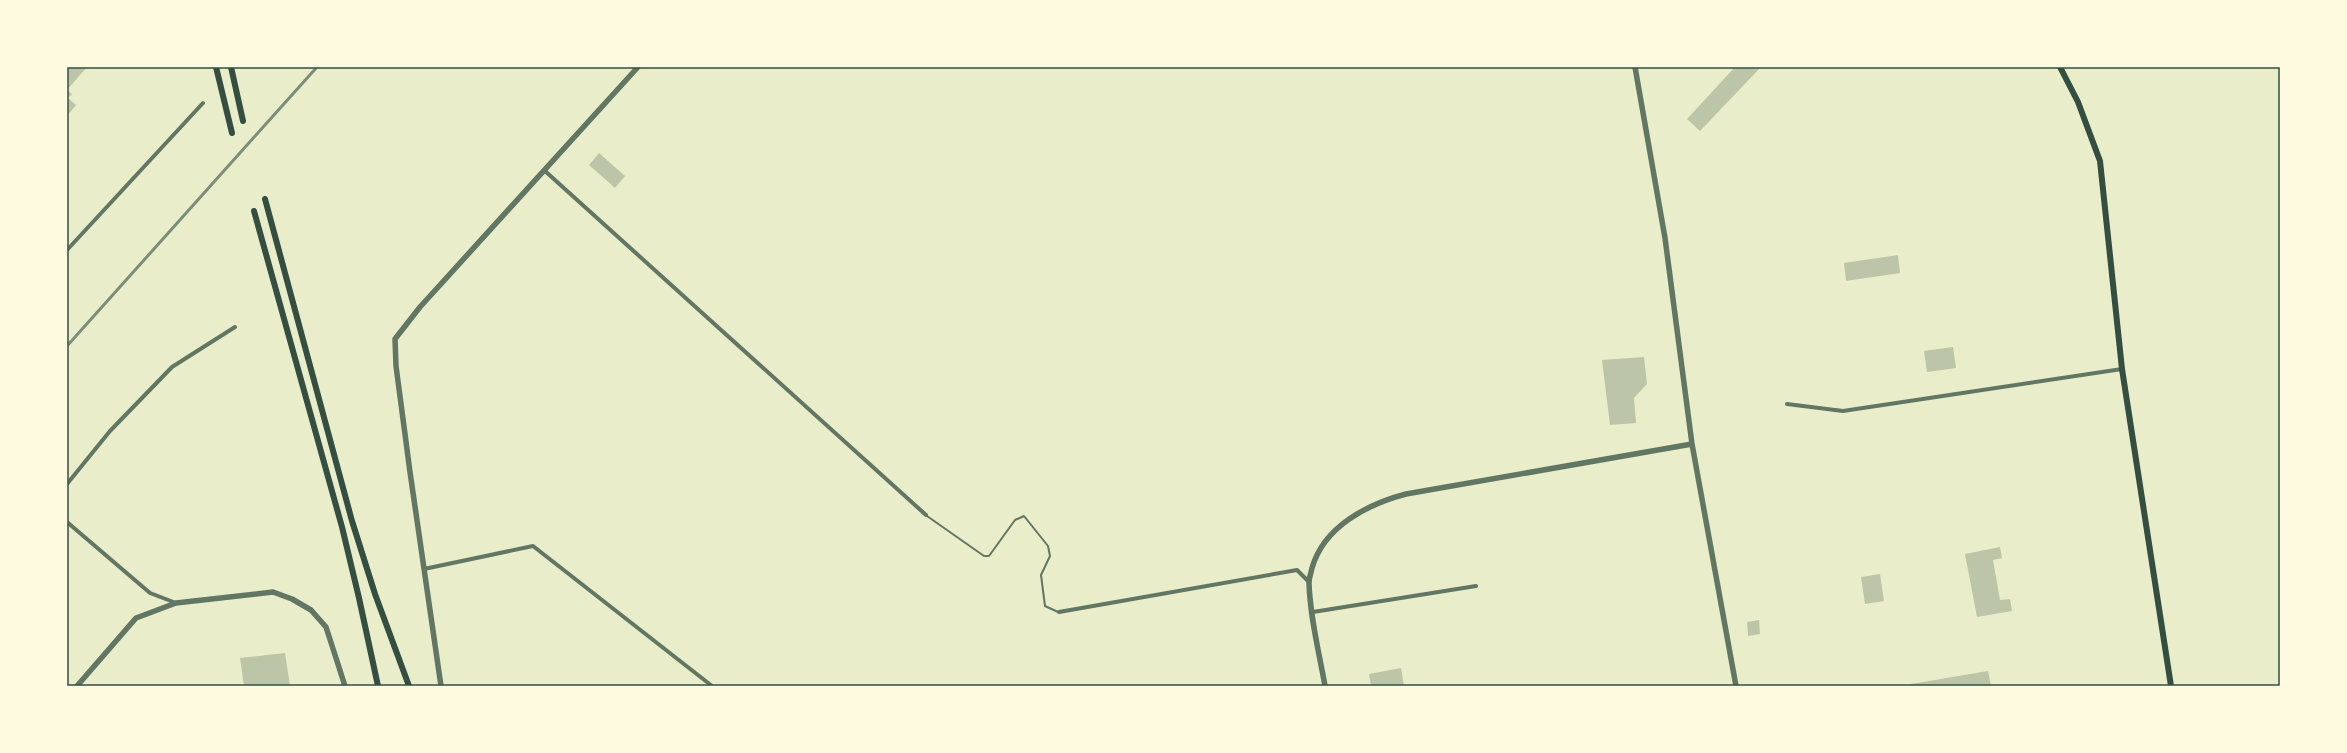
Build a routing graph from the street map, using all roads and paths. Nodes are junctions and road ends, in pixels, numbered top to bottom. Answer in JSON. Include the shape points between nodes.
{"nodes":[{"id":1,"x":216,"y":67,"type":"edge"},
{"id":2,"x":231,"y":67,"type":"edge"},
{"id":3,"x":638,"y":67,"type":"edge"},
{"id":4,"x":1635,"y":67,"type":"edge"},
{"id":5,"x":2060,"y":67,"type":"edge"},
{"id":6,"x":204,"y":103,"type":"dead end"},
{"id":7,"x":243,"y":121,"type":"dead end"},
{"id":8,"x":232,"y":133,"type":"dead end"},
{"id":9,"x":546,"y":170,"type":"junction"},
{"id":10,"x":265,"y":199,"type":"dead end"},
{"id":11,"x":254,"y":211,"type":"dead end"},
{"id":12,"x":67,"y":250,"type":"edge"},
{"id":13,"x":235,"y":327,"type":"dead end"},
{"id":14,"x":2122,"y":369,"type":"junction"},
{"id":15,"x":1787,"y":404,"type":"dead end"},
{"id":16,"x":1692,"y":444,"type":"junction"},
{"id":17,"x":67,"y":484,"type":"edge"},
{"id":18,"x":926,"y":515,"type":"joint"},
{"id":19,"x":67,"y":522,"type":"edge"},
{"id":20,"x":424,"y":569,"type":"junction"},
{"id":21,"x":1309,"y":582,"type":"junction"},
{"id":22,"x":1476,"y":586,"type":"dead end"},
{"id":23,"x":176,"y":603,"type":"junction"},
{"id":24,"x":1059,"y":612,"type":"joint"},
{"id":25,"x":1313,"y":612,"type":"junction"},
{"id":26,"x":77,"y":686,"type":"edge"},
{"id":27,"x":345,"y":686,"type":"edge"},
{"id":28,"x":378,"y":686,"type":"edge"},
{"id":29,"x":409,"y":686,"type":"edge"},
{"id":30,"x":441,"y":686,"type":"edge"},
{"id":31,"x":712,"y":686,"type":"edge"},
{"id":32,"x":1325,"y":686,"type":"edge"},
{"id":33,"x":1736,"y":686,"type":"edge"},
{"id":34,"x":2171,"y":686,"type":"edge"}],
"edges":[{"from":1,"to":8,"type":"main road"},
{"from":2,"to":7,"type":"main road"},
{"from":3,"to":9,"type":"street"},
{"from":4,"to":16,"type":"street","via":[[1665,238]]},
{"from":5,"to":14,"type":"main road","via":[[2078,102],[2100,161]]},
{"from":6,"to":12,"type":"street"},
{"from":9,"to":18,"type":"street"},
{"from":9,"to":20,"type":"street","via":[[420,307],[395,339],[396,366]]},
{"from":10,"to":29,"type":"main road","via":[[352,521],[377,600]]},
{"from":11,"to":28,"type":"main road","via":[[359,598]]},
{"from":13,"to":17,"type":"street","via":[[172,367],[110,431]]},
{"from":14,"to":15,"type":"street","via":[[1843,411]]},
{"from":14,"to":34,"type":"main road"},
{"from":16,"to":21,"type":"street","via":[[1431,488],[1386,499],[1341,524],[1315,558]]},
{"from":16,"to":33,"type":"street"},
{"from":18,"to":24,"type":"lane","via":[[984,556],[989,556],[1015,520],[1024,516],[1048,546],[1050,556],[1041,575],[1042,592],[1045,606]]},
{"from":19,"to":23,"type":"street","via":[[150,593]]},
{"from":20,"to":30,"type":"street"},
{"from":20,"to":31,"type":"street","via":[[533,546]]},
{"from":21,"to":24,"type":"street","via":[[1297,570]]},
{"from":21,"to":25,"type":"street"},
{"from":22,"to":25,"type":"street"},
{"from":23,"to":26,"type":"street","via":[[136,618]]},
{"from":23,"to":27,"type":"street","via":[[272,592],[292,599],[311,610],[326,627]]},
{"from":25,"to":32,"type":"street"}]}
